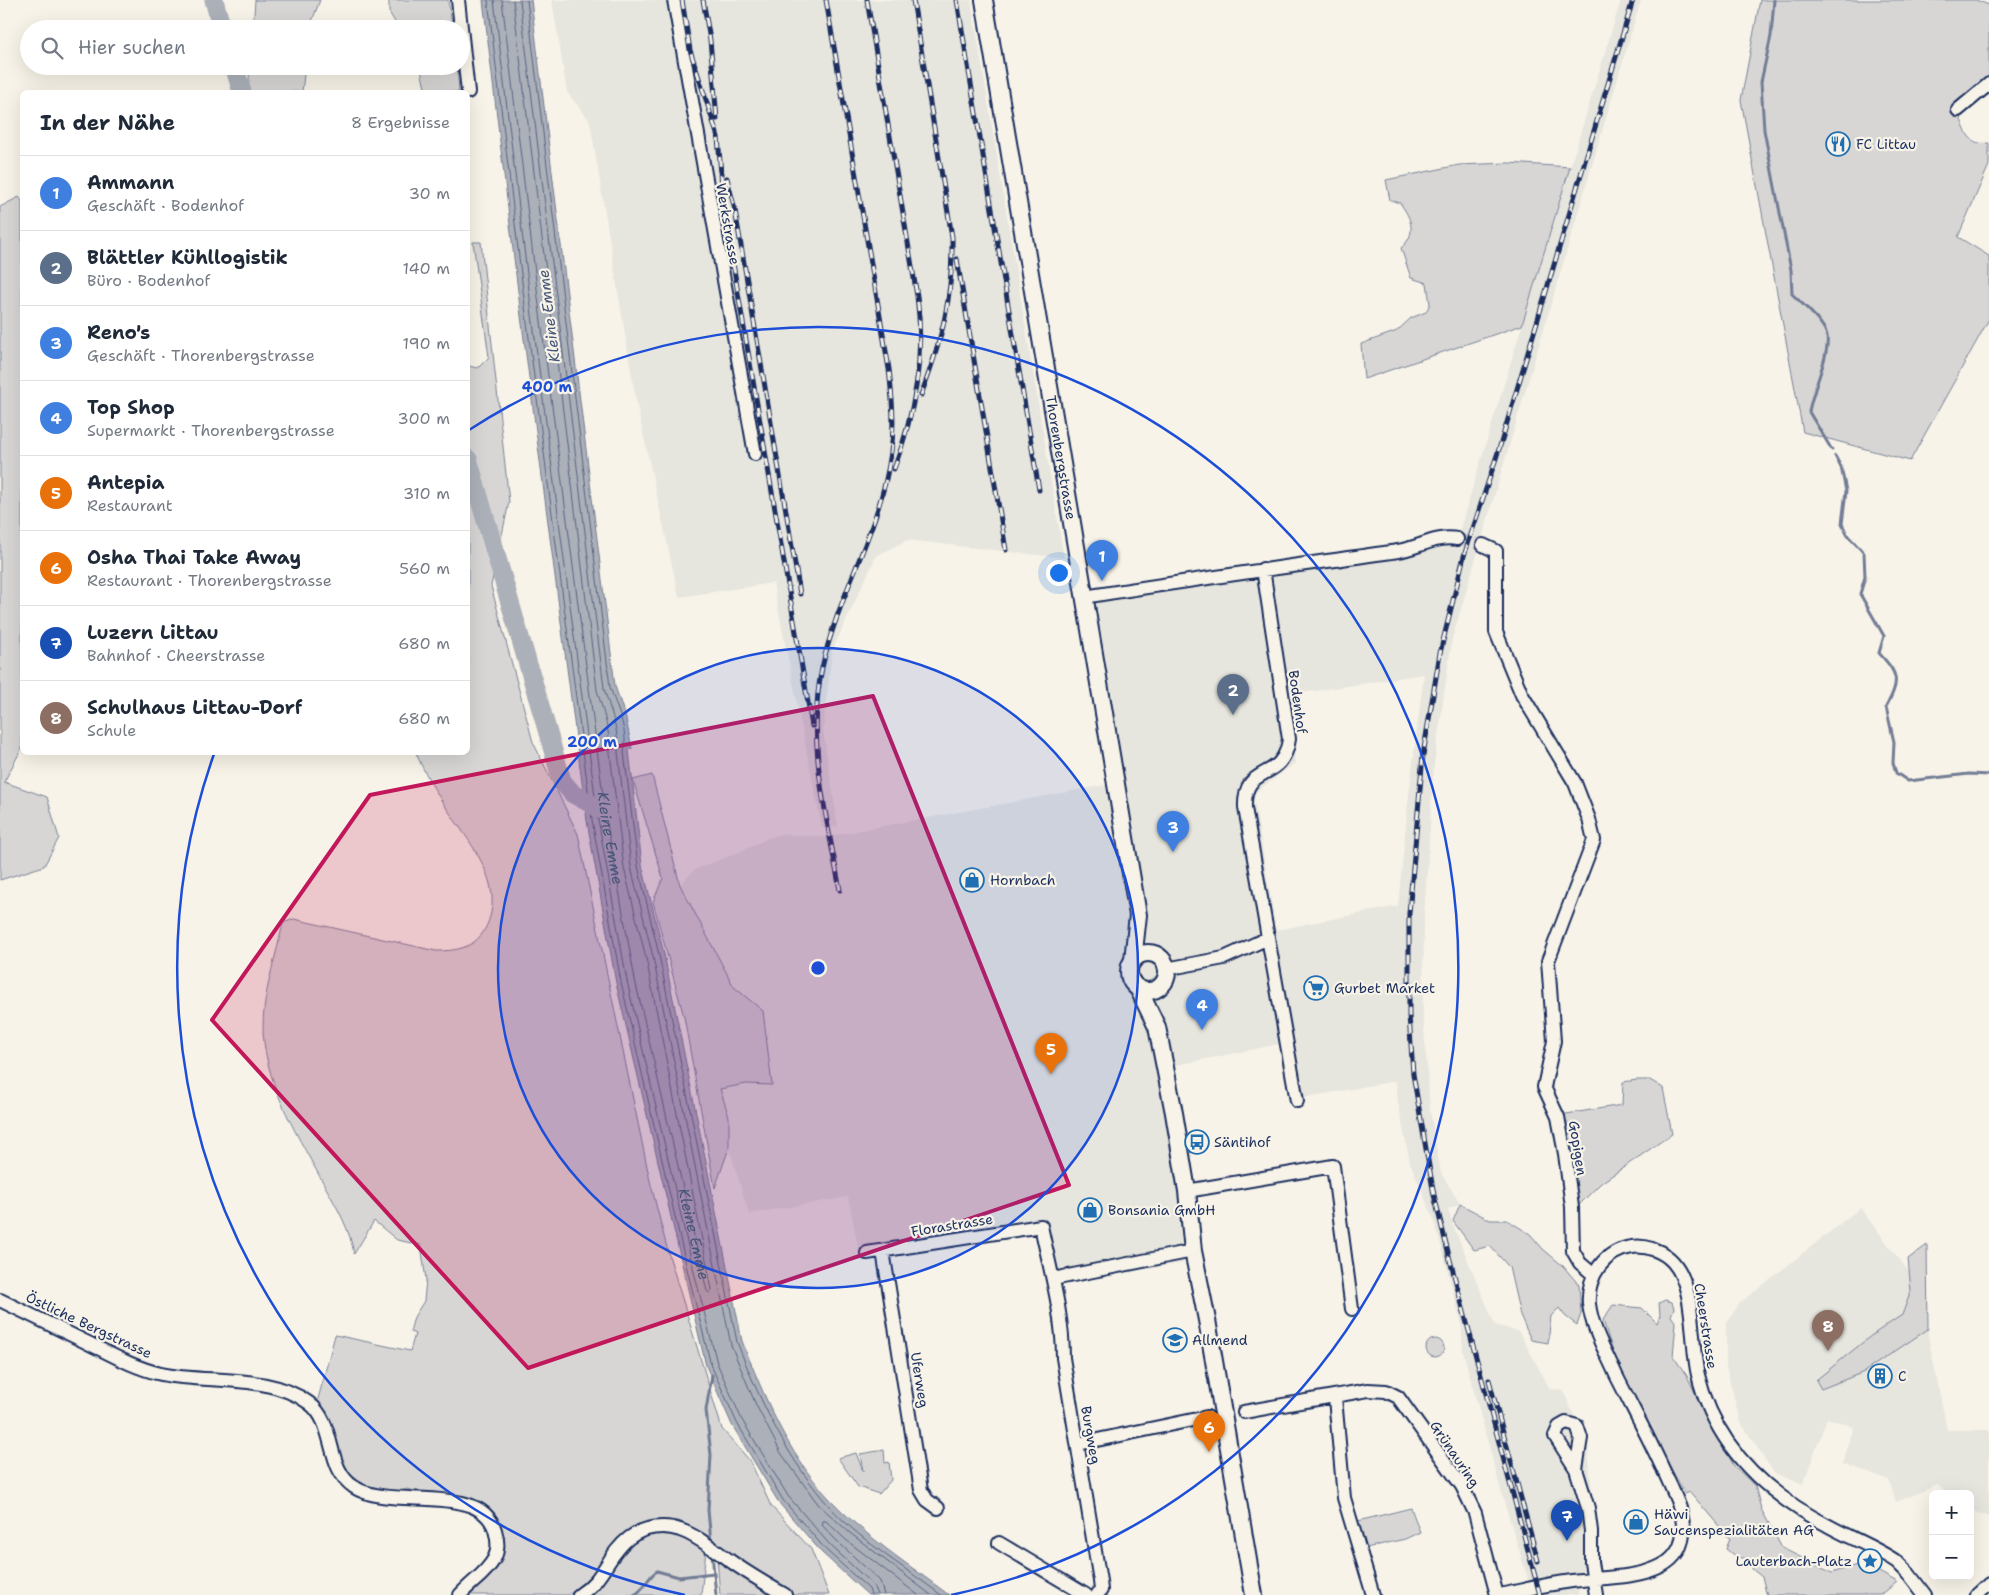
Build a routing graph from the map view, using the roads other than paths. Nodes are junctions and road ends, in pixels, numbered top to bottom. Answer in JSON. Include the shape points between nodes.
{"nodes":[{"id":1,"x":458,"y":0,"type":"edge"},
{"id":2,"x":674,"y":0,"type":"edge"},
{"id":3,"x":984,"y":0,"type":"edge"},
{"id":4,"x":460,"y":20,"type":"edge"},
{"id":5,"x":466,"y":75,"type":"edge"},
{"id":6,"x":1989,"y":84,"type":"edge"},
{"id":7,"x":468,"y":90,"type":"edge"},
{"id":8,"x":1958,"y":110,"type":"dead end"},
{"id":9,"x":755,"y":454,"type":"dead end"},
{"id":10,"x":1457,"y":539,"type":"tunnel mouth"},
{"id":11,"x":1482,"y":545,"type":"tunnel mouth"},
{"id":12,"x":1263,"y":569,"type":"junction"},
{"id":13,"x":1084,"y":597,"type":"junction"},
{"id":14,"x":1138,"y":915,"type":"junction"},
{"id":15,"x":1268,"y":938,"type":"junction"},
{"id":16,"x":1133,"y":960,"type":"junction"},
{"id":17,"x":1162,"y":970,"type":"junction"},
{"id":18,"x":1138,"y":988,"type":"junction"},
{"id":19,"x":1157,"y":1027,"type":"junction"},
{"id":20,"x":1297,"y":1101,"type":"dead end"},
{"id":21,"x":1187,"y":1191,"type":"junction"},
{"id":22,"x":883,"y":1250,"type":"junction"},
{"id":23,"x":1193,"y":1251,"type":"junction"},
{"id":24,"x":867,"y":1253,"type":"dead end"},
{"id":25,"x":1594,"y":1275,"type":"junction"},
{"id":26,"x":1053,"y":1279,"type":"junction"},
{"id":27,"x":0,"y":1300,"type":"edge"},
{"id":28,"x":1352,"y":1309,"type":"dead end"},
{"id":29,"x":1335,"y":1398,"type":"junction"},
{"id":30,"x":1244,"y":1412,"type":"dead end"},
{"id":31,"x":1207,"y":1417,"type":"dead end"},
{"id":32,"x":1078,"y":1444,"type":"junction"},
{"id":33,"x":1576,"y":1469,"type":"dead end"},
{"id":34,"x":938,"y":1508,"type":"dead end"},
{"id":35,"x":999,"y":1543,"type":"dead end"},
{"id":36,"x":1593,"y":1578,"type":"junction"},
{"id":37,"x":1989,"y":1584,"type":"edge"},
{"id":38,"x":460,"y":1595,"type":"edge"},
{"id":39,"x":579,"y":1595,"type":"edge"},
{"id":40,"x":785,"y":1595,"type":"edge"},
{"id":41,"x":1086,"y":1595,"type":"edge"},
{"id":42,"x":1097,"y":1595,"type":"edge"},
{"id":43,"x":1254,"y":1595,"type":"edge"},
{"id":44,"x":1372,"y":1595,"type":"edge"},
{"id":45,"x":1498,"y":1595,"type":"edge"},
{"id":46,"x":1596,"y":1595,"type":"edge"},
{"id":47,"x":1925,"y":1595,"type":"edge"},
{"id":48,"x":1977,"y":1595,"type":"edge"}],
"edges":[{"from":1,"to":4,"type":"street"},
{"from":2,"to":9,"type":"street","name":"Werkstrasse"},
{"from":3,"to":13,"type":"main road","name":"Thorenbergstrasse"},
{"from":5,"to":7,"type":"street"},
{"from":6,"to":8,"type":"street"},
{"from":10,"to":12,"type":"street","via":[[1447,537],[1401,551]]},
{"from":11,"to":25,"type":"street","name":"Gopigen","via":[[1496,551],[1496,632],[1522,695],[1575,783],[1590,819],[1594,840],[1548,961],[1554,1041],[1544,1087],[1558,1117],[1565,1154],[1572,1207],[1573,1251],[1580,1263]]},
{"from":12,"to":13,"type":"street"},
{"from":12,"to":15,"type":"street","name":"Bodenhof","via":[[1289,739],[1283,760],[1256,777],[1245,793]]},
{"from":13,"to":14,"type":"main road","name":"Thorenbergstrasse"},
{"from":14,"to":16,"type":"main road","name":"Thorenbergstrasse"},
{"from":14,"to":17,"type":"main road","name":"Thorenbergstrasse"},
{"from":15,"to":17,"type":"street","via":[[1224,958]]},
{"from":15,"to":20,"type":"street","name":"Bodenhof"},
{"from":16,"to":17,"type":"main road","via":[[1145,954]]},
{"from":16,"to":18,"type":"main road","via":[[1130,977]]},
{"from":17,"to":18,"type":"main road","via":[[1152,990]]},
{"from":17,"to":19,"type":"main road"},
{"from":18,"to":19,"type":"main road"},
{"from":19,"to":21,"type":"main road"},
{"from":21,"to":23,"type":"main road"},
{"from":21,"to":28,"type":"street","via":[[1333,1166]]},
{"from":22,"to":24,"type":"street","name":"Florastrasse"},
{"from":22,"to":26,"type":"street","name":"Florastrasse","via":[[1041,1226]]},
{"from":22,"to":34,"type":"street","name":"Uferweg","via":[[921,1490],[927,1500]]},
{"from":23,"to":26,"type":"street"},
{"from":23,"to":43,"type":"main road"},
{"from":25,"to":36,"type":"street","name":"Cheerstrasse","via":[[1589,1298],[1596,1330],[1678,1502],[1683,1526],[1676,1551],[1657,1569],[1638,1575]]},
{"from":25,"to":47,"type":"street","name":"Cheerstrasse","via":[[1607,1258],[1634,1247],[1656,1250],[1672,1261],[1686,1288],[1698,1377],[1713,1415],[1732,1448],[1778,1496],[1889,1557],[1906,1570]]},
{"from":26,"to":32,"type":"street","name":"Burgweg"},
{"from":27,"to":38,"type":"street","name":"Östliche Bergstrasse","via":[[132,1365],[162,1374],[262,1385],[297,1396],[321,1416],[342,1475],[364,1492],[456,1502],[479,1508],[494,1525],[496,1554],[483,1575]]},
{"from":29,"to":30,"type":"street","name":"Grünauring"},
{"from":29,"to":44,"type":"street","via":[[1344,1498]]},
{"from":29,"to":45,"type":"street","name":"Grünauring","via":[[1368,1390],[1386,1391],[1398,1397],[1462,1486],[1475,1513]]},
{"from":31,"to":32,"type":"street"},
{"from":32,"to":42,"type":"street","name":"Burgweg","via":[[1100,1582],[1101,1590]]},
{"from":33,"to":36,"type":"street","via":[[1590,1518]]},
{"from":35,"to":41,"type":"street"},
{"from":36,"to":45,"type":"street","name":"Cheerstrasse"},
{"from":36,"to":46,"type":"street"},
{"from":37,"to":48,"type":"street"},
{"from":39,"to":40,"type":"street","via":[[601,1577],[621,1546],[641,1531],[663,1527],[680,1530],[697,1539]]}]}
